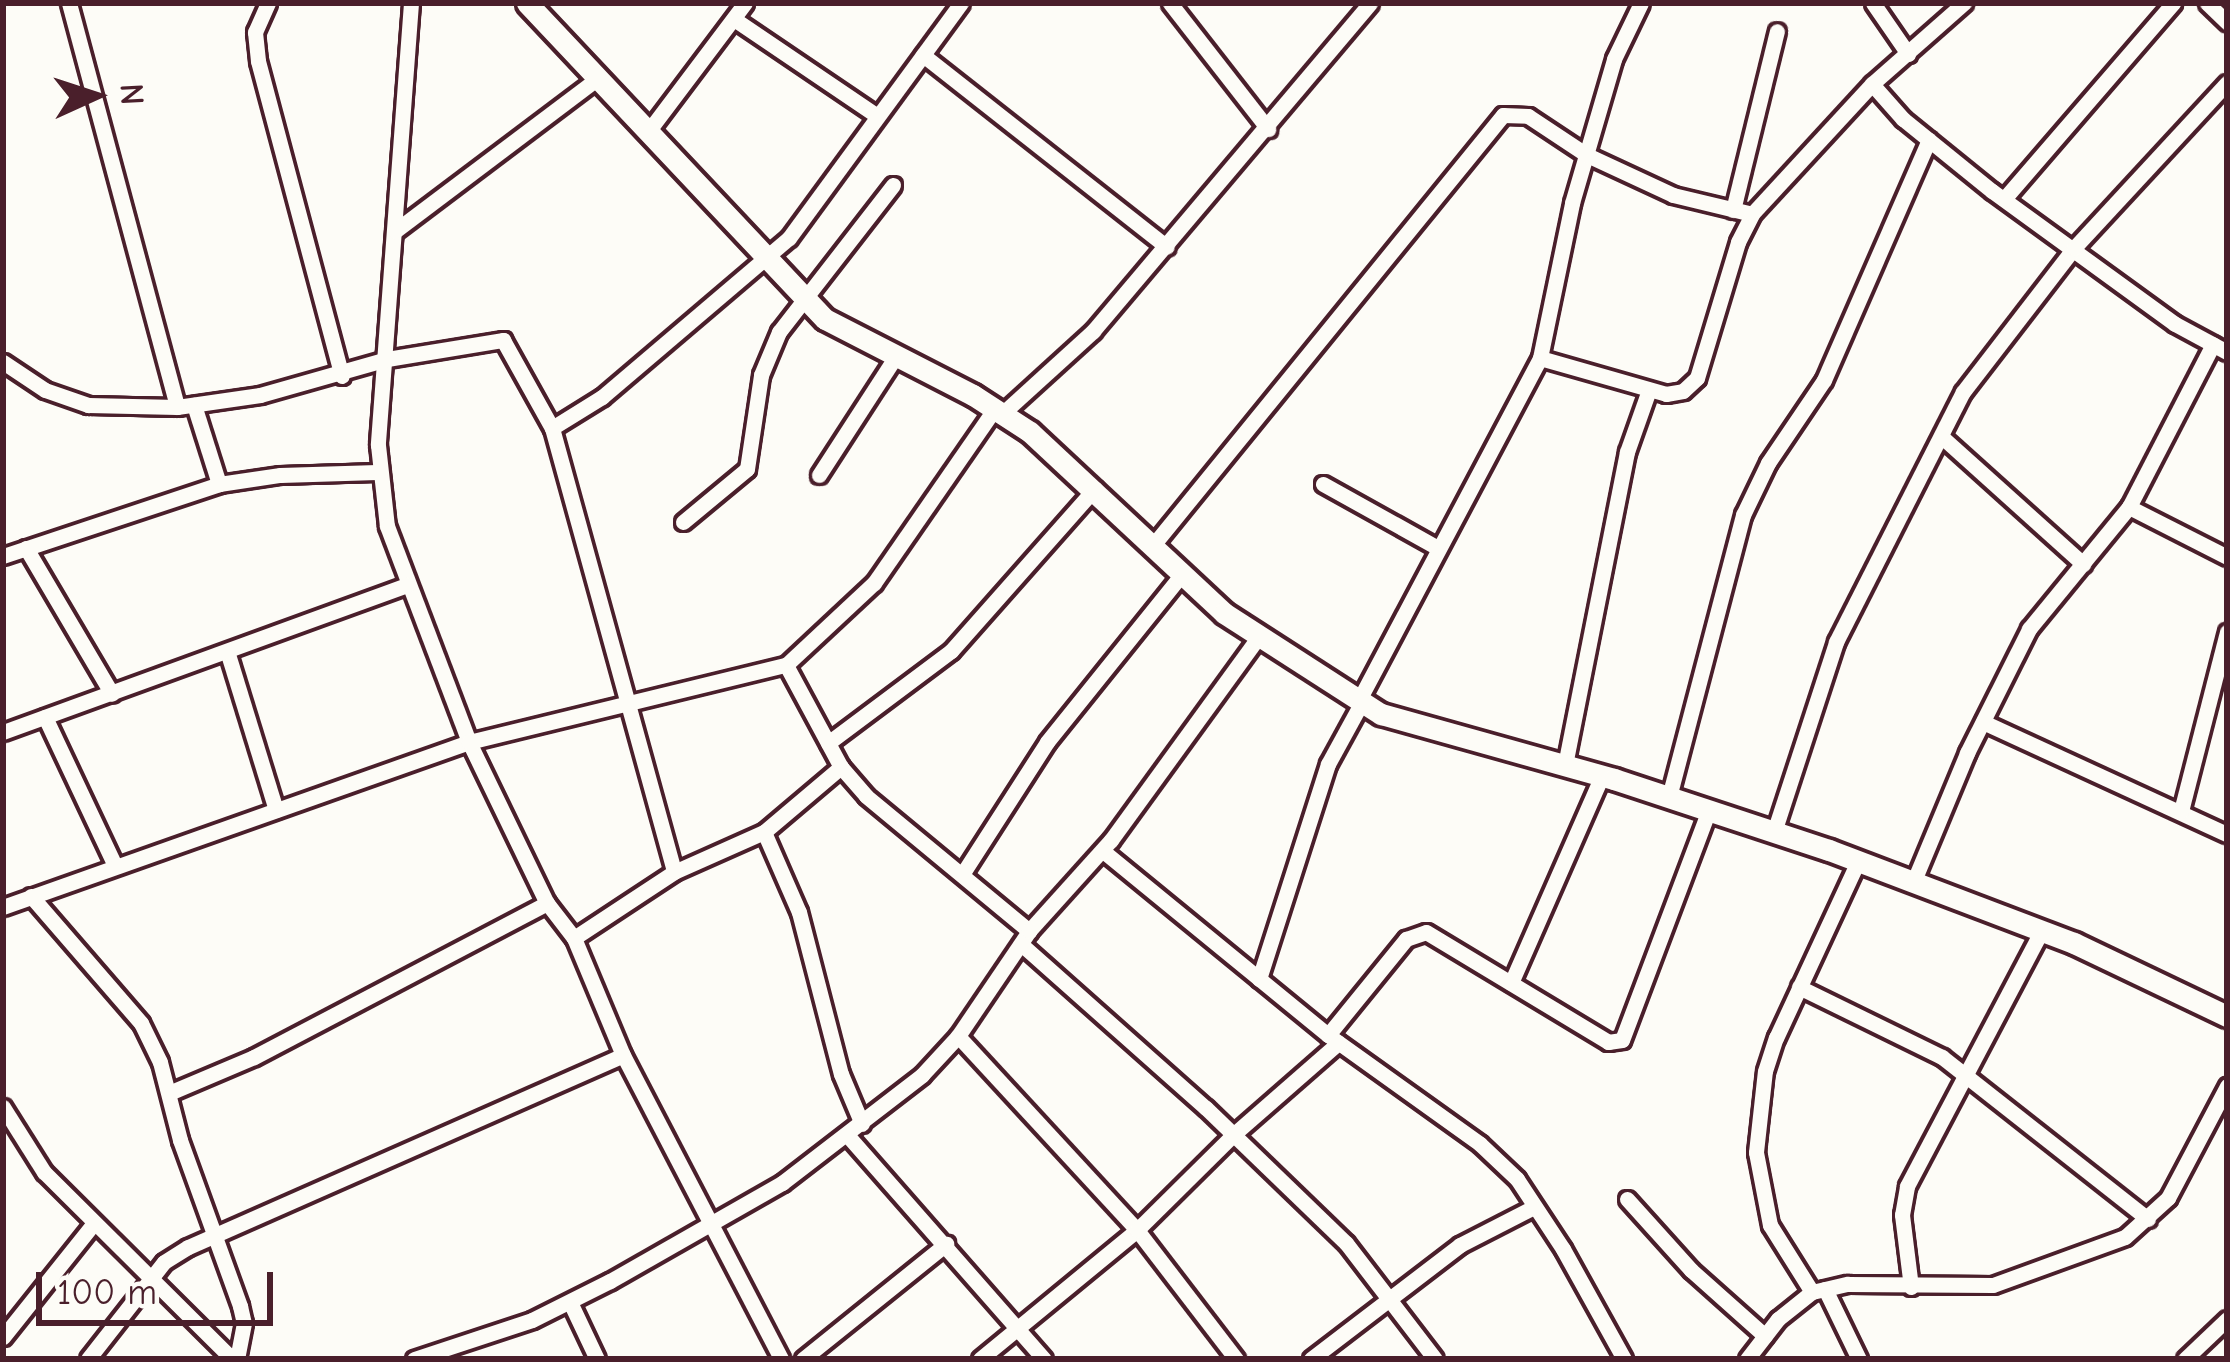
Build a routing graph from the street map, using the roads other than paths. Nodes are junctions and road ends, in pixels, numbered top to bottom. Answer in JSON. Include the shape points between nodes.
{"nodes":[{"id":1,"x":69,"y":3,"type":"edge"},
{"id":2,"x":268,"y":3,"type":"edge"},
{"id":3,"x":411,"y":3,"type":"edge"},
{"id":4,"x":526,"y":3,"type":"edge"},
{"id":5,"x":745,"y":3,"type":"edge"},
{"id":6,"x":962,"y":3,"type":"edge"},
{"id":7,"x":1170,"y":3,"type":"edge"},
{"id":8,"x":1641,"y":3,"type":"edge"},
{"id":9,"x":1873,"y":3,"type":"edge"},
{"id":10,"x":1964,"y":3,"type":"edge"},
{"id":11,"x":2174,"y":3,"type":"edge"},
{"id":12,"x":2207,"y":3,"type":"edge"},
{"id":13,"x":1363,"y":6,"type":"edge"},
{"id":14,"x":734,"y":19,"type":"junction"},
{"id":15,"x":2227,"y":22,"type":"edge"},
{"id":16,"x":1777,"y":31,"type":"dead end"},
{"id":17,"x":1909,"y":54,"type":"junction"},
{"id":18,"x":923,"y":55,"type":"junction"},
{"id":19,"x":594,"y":81,"type":"junction"},
{"id":20,"x":2227,"y":83,"type":"edge"},
{"id":21,"x":1873,"y":84,"type":"junction"},
{"id":22,"x":878,"y":116,"type":"junction"},
{"id":23,"x":1268,"y":129,"type":"junction"},
{"id":24,"x":646,"y":134,"type":"junction"},
{"id":25,"x":1928,"y":140,"type":"junction"},
{"id":26,"x":1587,"y":155,"type":"junction"},
{"id":27,"x":893,"y":184,"type":"dead end"},
{"id":28,"x":2004,"y":199,"type":"junction"},
{"id":29,"x":1733,"y":210,"type":"junction"},
{"id":30,"x":1752,"y":214,"type":"junction"},
{"id":31,"x":395,"y":231,"type":"junction"},
{"id":32,"x":1167,"y":247,"type":"junction"},
{"id":33,"x":2074,"y":248,"type":"junction"},
{"id":34,"x":768,"y":258,"type":"junction"},
{"id":35,"x":805,"y":299,"type":"junction"},
{"id":36,"x":2220,"y":348,"type":"edge"},
{"id":37,"x":896,"y":356,"type":"junction"},
{"id":38,"x":1540,"y":358,"type":"junction"},
{"id":39,"x":387,"y":359,"type":"junction"},
{"id":40,"x":5,"y":367,"type":"edge"},
{"id":41,"x":342,"y":376,"type":"junction"},
{"id":42,"x":1648,"y":390,"type":"junction"},
{"id":43,"x":186,"y":406,"type":"junction"},
{"id":44,"x":999,"y":411,"type":"junction"},
{"id":45,"x":552,"y":428,"type":"junction"},
{"id":46,"x":1942,"y":436,"type":"junction"},
{"id":47,"x":377,"y":472,"type":"junction"},
{"id":48,"x":819,"y":475,"type":"dead end"},
{"id":49,"x":219,"y":484,"type":"junction"},
{"id":50,"x":1323,"y":484,"type":"dead end"},
{"id":51,"x":1095,"y":488,"type":"junction"},
{"id":52,"x":2128,"y":507,"type":"junction"},
{"id":53,"x":683,"y":522,"type":"dead end"},
{"id":54,"x":1154,"y":544,"type":"junction"},
{"id":55,"x":26,"y":548,"type":"junction"},
{"id":56,"x":1438,"y":548,"type":"junction"},
{"id":57,"x":3,"y":556,"type":"edge"},
{"id":58,"x":2227,"y":557,"type":"edge"},
{"id":59,"x":2083,"y":564,"type":"junction"},
{"id":60,"x":1182,"y":574,"type":"junction"},
{"id":61,"x":407,"y":585,"type":"junction"},
{"id":62,"x":2227,"y":632,"type":"edge"},
{"id":63,"x":1258,"y":638,"type":"junction"},
{"id":64,"x":228,"y":654,"type":"junction"},
{"id":65,"x":786,"y":665,"type":"junction"},
{"id":66,"x":112,"y":694,"type":"junction"},
{"id":67,"x":1360,"y":701,"type":"junction"},
{"id":68,"x":628,"y":704,"type":"junction"},
{"id":69,"x":45,"y":717,"type":"junction"},
{"id":70,"x":1983,"y":722,"type":"junction"},
{"id":71,"x":3,"y":732,"type":"edge"},
{"id":72,"x":469,"y":742,"type":"junction"},
{"id":73,"x":828,"y":743,"type":"junction"},
{"id":74,"x":1565,"y":765,"type":"junction"},
{"id":75,"x":841,"y":767,"type":"junction"},
{"id":76,"x":1602,"y":776,"type":"junction"},
{"id":77,"x":1669,"y":797,"type":"junction"},
{"id":78,"x":276,"y":810,"type":"junction"},
{"id":79,"x":1708,"y":810,"type":"junction"},
{"id":80,"x":2181,"y":811,"type":"junction"},
{"id":81,"x":764,"y":832,"type":"junction"},
{"id":82,"x":1774,"y":832,"type":"junction"},
{"id":83,"x":2227,"y":835,"type":"edge"},
{"id":84,"x":1103,"y":851,"type":"junction"},
{"id":85,"x":1858,"y":862,"type":"junction"},
{"id":86,"x":115,"y":866,"type":"junction"},
{"id":87,"x":674,"y":872,"type":"junction"},
{"id":88,"x":963,"y":873,"type":"junction"},
{"id":89,"x":1913,"y":883,"type":"junction"},
{"id":90,"x":31,"y":896,"type":"junction"},
{"id":91,"x":547,"y":903,"type":"junction"},
{"id":92,"x":3,"y":907,"type":"edge"},
{"id":93,"x":2042,"y":929,"type":"junction"},
{"id":94,"x":1025,"y":937,"type":"junction"},
{"id":95,"x":574,"y":938,"type":"junction"},
{"id":96,"x":1259,"y":979,"type":"junction"},
{"id":97,"x":1511,"y":983,"type":"junction"},
{"id":98,"x":1799,"y":987,"type":"junction"},
{"id":99,"x":2227,"y":1016,"type":"edge"},
{"id":100,"x":958,"y":1036,"type":"junction"},
{"id":101,"x":1333,"y":1039,"type":"junction"},
{"id":102,"x":622,"y":1055,"type":"junction"},
{"id":103,"x":1964,"y":1079,"type":"junction"},
{"id":104,"x":2227,"y":1086,"type":"edge"},
{"id":105,"x":169,"y":1093,"type":"junction"},
{"id":106,"x":3,"y":1107,"type":"edge"},
{"id":107,"x":862,"y":1124,"type":"junction"},
{"id":108,"x":1233,"y":1135,"type":"junction"},
{"id":109,"x":848,"y":1136,"type":"junction"},
{"id":110,"x":1627,"y":1199,"type":"dead end"},
{"id":111,"x":1534,"y":1207,"type":"junction"},
{"id":112,"x":2148,"y":1219,"type":"junction"},
{"id":113,"x":712,"y":1221,"type":"junction"},
{"id":114,"x":94,"y":1223,"type":"junction"},
{"id":115,"x":1137,"y":1230,"type":"junction"},
{"id":116,"x":213,"y":1235,"type":"junction"},
{"id":117,"x":946,"y":1244,"type":"junction"},
{"id":118,"x":151,"y":1278,"type":"junction"},
{"id":119,"x":1911,"y":1287,"type":"junction"},
{"id":120,"x":1819,"y":1291,"type":"junction"},
{"id":121,"x":1392,"y":1298,"type":"junction"},
{"id":122,"x":570,"y":1302,"type":"junction"},
{"id":123,"x":2227,"y":1319,"type":"edge"},
{"id":124,"x":1020,"y":1329,"type":"junction"},
{"id":125,"x":1765,"y":1336,"type":"junction"},
{"id":126,"x":3,"y":1337,"type":"edge"},
{"id":127,"x":88,"y":1359,"type":"edge"},
{"id":128,"x":235,"y":1359,"type":"edge"},
{"id":129,"x":414,"y":1359,"type":"edge"},
{"id":130,"x":597,"y":1359,"type":"edge"},
{"id":131,"x":781,"y":1359,"type":"edge"},
{"id":132,"x":803,"y":1359,"type":"edge"},
{"id":133,"x":980,"y":1359,"type":"edge"},
{"id":134,"x":1043,"y":1359,"type":"edge"},
{"id":135,"x":1236,"y":1359,"type":"edge"},
{"id":136,"x":1311,"y":1359,"type":"edge"},
{"id":137,"x":1435,"y":1359,"type":"edge"},
{"id":138,"x":1624,"y":1359,"type":"edge"},
{"id":139,"x":1747,"y":1359,"type":"edge"},
{"id":140,"x":1859,"y":1359,"type":"edge"},
{"id":141,"x":2185,"y":1359,"type":"edge"}],
"edges":[{"from":1,"to":43,"type":"street"},
{"from":2,"to":41,"type":"street","via":[[255,32],[258,61]]},
{"from":3,"to":31,"type":"street"},
{"from":4,"to":19,"type":"street"},
{"from":5,"to":14,"type":"street"},
{"from":6,"to":18,"type":"street"},
{"from":7,"to":23,"type":"street"},
{"from":8,"to":26,"type":"street"},
{"from":9,"to":17,"type":"street"},
{"from":10,"to":17,"type":"street"},
{"from":11,"to":28,"type":"street"},
{"from":12,"to":15,"type":"street"},
{"from":13,"to":23,"type":"street"},
{"from":14,"to":22,"type":"street"},
{"from":14,"to":24,"type":"street"},
{"from":16,"to":29,"type":"street"},
{"from":17,"to":21,"type":"street"},
{"from":18,"to":22,"type":"street"},
{"from":18,"to":32,"type":"street"},
{"from":19,"to":24,"type":"street"},
{"from":19,"to":31,"type":"street"},
{"from":20,"to":33,"type":"street"},
{"from":21,"to":25,"type":"street"},
{"from":21,"to":30,"type":"street"},
{"from":22,"to":34,"type":"street"},
{"from":23,"to":32,"type":"street"},
{"from":24,"to":34,"type":"street"},
{"from":25,"to":28,"type":"street"},
{"from":25,"to":77,"type":"street","via":[[1824,380],[1743,515]]},
{"from":26,"to":29,"type":"street","via":[[1673,195]]},
{"from":26,"to":38,"type":"street"},
{"from":26,"to":54,"type":"street","via":[[1528,116],[1503,115]]},
{"from":27,"to":35,"type":"street"},
{"from":28,"to":33,"type":"street"},
{"from":29,"to":30,"type":"street"},
{"from":30,"to":42,"type":"street","via":[[1697,379],[1683,391]]},
{"from":31,"to":39,"type":"street"},
{"from":32,"to":44,"type":"street","via":[[1093,331]]},
{"from":33,"to":36,"type":"street"},
{"from":33,"to":46,"type":"street","via":[[1974,376]]},
{"from":34,"to":35,"type":"street"},
{"from":34,"to":45,"type":"street","via":[[602,397]]},
{"from":35,"to":37,"type":"street","via":[[845,332]]},
{"from":35,"to":53,"type":"street","via":[[769,352],[747,469]]},
{"from":36,"to":52,"type":"street"},
{"from":37,"to":44,"type":"street"},
{"from":37,"to":48,"type":"street"},
{"from":38,"to":42,"type":"street"},
{"from":38,"to":56,"type":"street"},
{"from":39,"to":41,"type":"street"},
{"from":39,"to":45,"type":"street","via":[[503,340]]},
{"from":39,"to":47,"type":"street"},
{"from":40,"to":43,"type":"street","via":[[88,405]]},
{"from":41,"to":43,"type":"street"},
{"from":42,"to":74,"type":"street","via":[[1627,452]]},
{"from":43,"to":49,"type":"street"},
{"from":44,"to":51,"type":"street"},
{"from":44,"to":65,"type":"street","via":[[874,583]]},
{"from":45,"to":68,"type":"street"},
{"from":46,"to":59,"type":"street"},
{"from":46,"to":82,"type":"street","via":[[1836,642]]},
{"from":47,"to":49,"type":"street"},
{"from":47,"to":61,"type":"street"},
{"from":49,"to":55,"type":"street"},
{"from":50,"to":56,"type":"street"},
{"from":51,"to":54,"type":"street"},
{"from":51,"to":73,"type":"street","via":[[951,651]]},
{"from":52,"to":58,"type":"street"},
{"from":52,"to":59,"type":"street"},
{"from":54,"to":60,"type":"street"},
{"from":55,"to":57,"type":"street"},
{"from":55,"to":66,"type":"street"},
{"from":56,"to":67,"type":"street"},
{"from":59,"to":70,"type":"street","via":[[2029,628]]},
{"from":60,"to":63,"type":"street"},
{"from":60,"to":88,"type":"street","via":[[1047,742]]},
{"from":61,"to":64,"type":"street"},
{"from":61,"to":72,"type":"street"},
{"from":62,"to":80,"type":"street"},
{"from":63,"to":67,"type":"street"},
{"from":63,"to":84,"type":"street"},
{"from":64,"to":66,"type":"street"},
{"from":64,"to":78,"type":"street"},
{"from":65,"to":68,"type":"street"},
{"from":65,"to":73,"type":"street"},
{"from":66,"to":69,"type":"street"},
{"from":67,"to":74,"type":"street","via":[[1406,723]]},
{"from":67,"to":96,"type":"street","via":[[1328,764]]},
{"from":68,"to":72,"type":"street"},
{"from":68,"to":87,"type":"street"},
{"from":69,"to":71,"type":"street"},
{"from":69,"to":86,"type":"street"},
{"from":70,"to":80,"type":"street"},
{"from":70,"to":89,"type":"street"},
{"from":72,"to":78,"type":"street"},
{"from":72,"to":91,"type":"street"},
{"from":73,"to":75,"type":"street"},
{"from":74,"to":76,"type":"street"},
{"from":75,"to":81,"type":"street"},
{"from":75,"to":88,"type":"street"},
{"from":76,"to":77,"type":"street"},
{"from":76,"to":97,"type":"street"},
{"from":77,"to":79,"type":"street"},
{"from":78,"to":86,"type":"street"},
{"from":79,"to":82,"type":"street"},
{"from":79,"to":97,"type":"street","via":[[1622,1040],[1608,1042]]},
{"from":80,"to":83,"type":"street"},
{"from":81,"to":87,"type":"street"},
{"from":81,"to":107,"type":"street","via":[[799,912]]},
{"from":82,"to":85,"type":"street"},
{"from":84,"to":94,"type":"street"},
{"from":84,"to":96,"type":"street"},
{"from":85,"to":89,"type":"street"},
{"from":85,"to":98,"type":"street"},
{"from":86,"to":90,"type":"street"},
{"from":87,"to":95,"type":"street"},
{"from":88,"to":94,"type":"street"},
{"from":89,"to":93,"type":"street"},
{"from":90,"to":92,"type":"street"},
{"from":90,"to":105,"type":"street","via":[[141,1023]]},
{"from":91,"to":95,"type":"street"},
{"from":91,"to":105,"type":"street","via":[[254,1057]]},
{"from":93,"to":99,"type":"street"},
{"from":93,"to":103,"type":"street"},
{"from":94,"to":100,"type":"street"},
{"from":94,"to":108,"type":"street"},
{"from":95,"to":102,"type":"street"},
{"from":96,"to":101,"type":"street"},
{"from":97,"to":101,"type":"street","via":[[1418,933]]},
{"from":98,"to":103,"type":"street","via":[[1942,1057]]},
{"from":98,"to":120,"type":"street","via":[[1765,1071],[1756,1152],[1771,1225]]},
{"from":100,"to":107,"type":"street"},
{"from":100,"to":115,"type":"street"},
{"from":101,"to":108,"type":"street"},
{"from":101,"to":111,"type":"street","via":[[1480,1144]]},
{"from":102,"to":113,"type":"street"},
{"from":102,"to":116,"type":"street"},
{"from":103,"to":112,"type":"street"},
{"from":103,"to":119,"type":"street","via":[[1903,1200]]},
{"from":104,"to":112,"type":"street","via":[[2168,1198]]},
{"from":105,"to":116,"type":"street"},
{"from":106,"to":114,"type":"street","via":[[27,1152]]},
{"from":107,"to":109,"type":"street"},
{"from":108,"to":115,"type":"street"},
{"from":108,"to":121,"type":"street"},
{"from":109,"to":113,"type":"street"},
{"from":109,"to":117,"type":"street"},
{"from":110,"to":125,"type":"street","via":[[1690,1270]]},
{"from":111,"to":121,"type":"street","via":[[1460,1245]]},
{"from":111,"to":138,"type":"street"},
{"from":112,"to":119,"type":"street","via":[[2125,1238],[1993,1285]]},
{"from":113,"to":122,"type":"street"},
{"from":113,"to":131,"type":"street"},
{"from":114,"to":118,"type":"street"},
{"from":114,"to":126,"type":"street"},
{"from":115,"to":124,"type":"street"},
{"from":115,"to":135,"type":"street"},
{"from":116,"to":118,"type":"street"},
{"from":116,"to":128,"type":"street","via":[[244,1323]]},
{"from":117,"to":124,"type":"street"},
{"from":117,"to":132,"type":"street"},
{"from":118,"to":127,"type":"street"},
{"from":118,"to":128,"type":"street"},
{"from":119,"to":120,"type":"street"},
{"from":120,"to":125,"type":"street"},
{"from":120,"to":140,"type":"street"},
{"from":121,"to":136,"type":"street"},
{"from":121,"to":137,"type":"street"},
{"from":122,"to":129,"type":"street"},
{"from":122,"to":130,"type":"street"},
{"from":123,"to":141,"type":"street"},
{"from":124,"to":133,"type":"street"},
{"from":124,"to":134,"type":"street"},
{"from":125,"to":139,"type":"street"}]}
